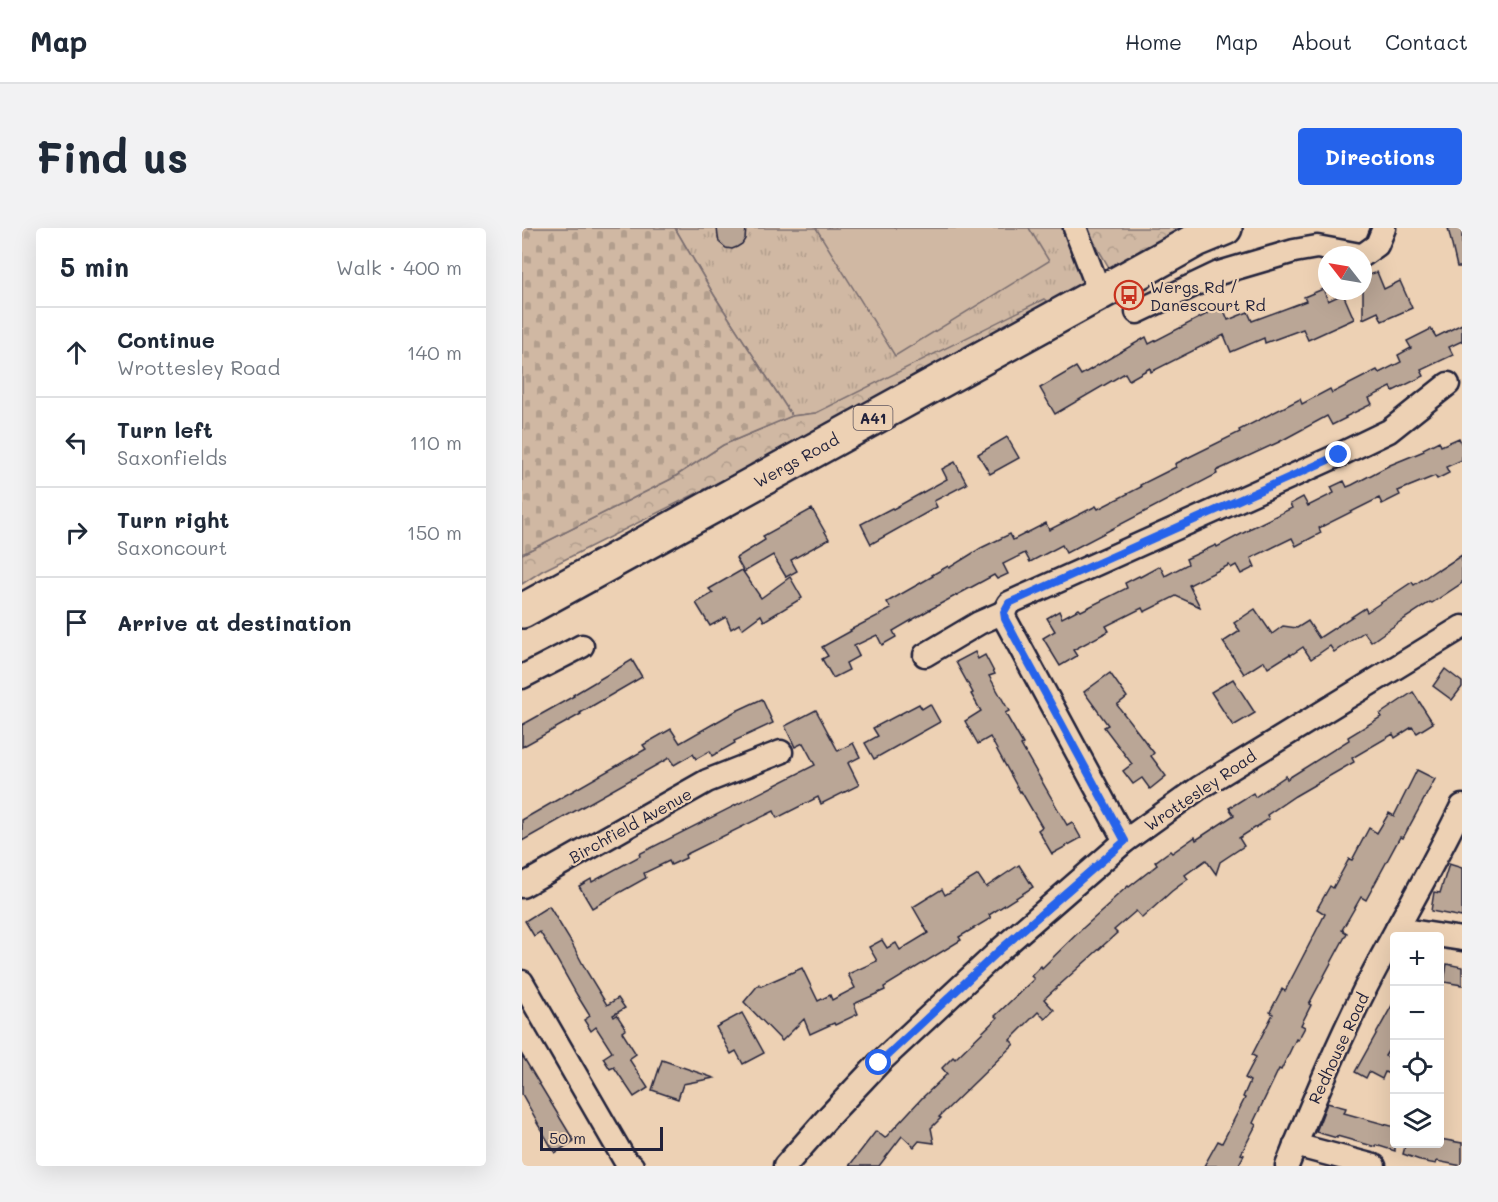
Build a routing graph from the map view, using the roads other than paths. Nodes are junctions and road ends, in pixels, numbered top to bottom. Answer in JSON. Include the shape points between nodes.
{"nodes":[{"id":1,"x":1075,"y":228,"type":"edge"},
{"id":2,"x":1384,"y":228,"type":"edge"},
{"id":3,"x":1210,"y":234,"type":"edge"},
{"id":4,"x":1318,"y":247,"type":"edge"},
{"id":5,"x":1372,"y":248,"type":"edge"},
{"id":6,"x":1219,"y":273,"type":"junction"},
{"id":7,"x":1100,"y":293,"type":"junction"},
{"id":8,"x":1137,"y":312,"type":"dead end"},
{"id":9,"x":1448,"y":384,"type":"dead end"},
{"id":10,"x":522,"y":611,"type":"edge"},
{"id":11,"x":1004,"y":612,"type":"junction"},
{"id":12,"x":1462,"y":627,"type":"edge"},
{"id":13,"x":582,"y":646,"type":"dead end"},
{"id":14,"x":924,"y":655,"type":"dead end"},
{"id":15,"x":522,"y":677,"type":"edge"},
{"id":16,"x":781,"y":752,"type":"dead end"},
{"id":17,"x":1462,"y":806,"type":"edge"},
{"id":18,"x":1125,"y":841,"type":"junction"},
{"id":19,"x":522,"y":886,"type":"edge"},
{"id":20,"x":1397,"y":929,"type":"junction"},
{"id":21,"x":1462,"y":939,"type":"edge"},
{"id":22,"x":522,"y":982,"type":"edge"},
{"id":23,"x":1291,"y":1156,"type":"edge"},
{"id":24,"x":632,"y":1166,"type":"edge"},
{"id":25,"x":785,"y":1166,"type":"edge"},
{"id":26,"x":1374,"y":1166,"type":"edge"}],
"edges":[{"from":1,"to":7,"type":"street"},
{"from":2,"to":5,"type":"street"},
{"from":3,"to":6,"type":"street","name":"Wergs Road"},
{"from":3,"to":7,"type":"highway","name":"Wergs Road","number":"A41"},
{"from":4,"to":6,"type":"street","via":[[1294,250]]},
{"from":6,"to":8,"type":"street"},
{"from":7,"to":10,"type":"highway","name":"Wergs Road","number":"A41"},
{"from":9,"to":11,"type":"street","via":[[1389,431],[1009,603]]},
{"from":11,"to":14,"type":"street"},
{"from":11,"to":18,"type":"street"},
{"from":12,"to":18,"type":"street","name":"Wrottesley Road","via":[[1198,788]]},
{"from":13,"to":15,"type":"street"},
{"from":16,"to":19,"type":"street","name":"Birchfield Avenue","via":[[708,781]]},
{"from":17,"to":20,"type":"street","name":"Redhouse Road"},
{"from":18,"to":25,"type":"street","name":"Wrottesley Road","via":[[879,1063]]},
{"from":20,"to":21,"type":"street"},
{"from":20,"to":23,"type":"street","name":"Redhouse Road","via":[[1343,1034]]},
{"from":22,"to":24,"type":"street","via":[[626,1162]]},
{"from":23,"to":26,"type":"street"}]}
